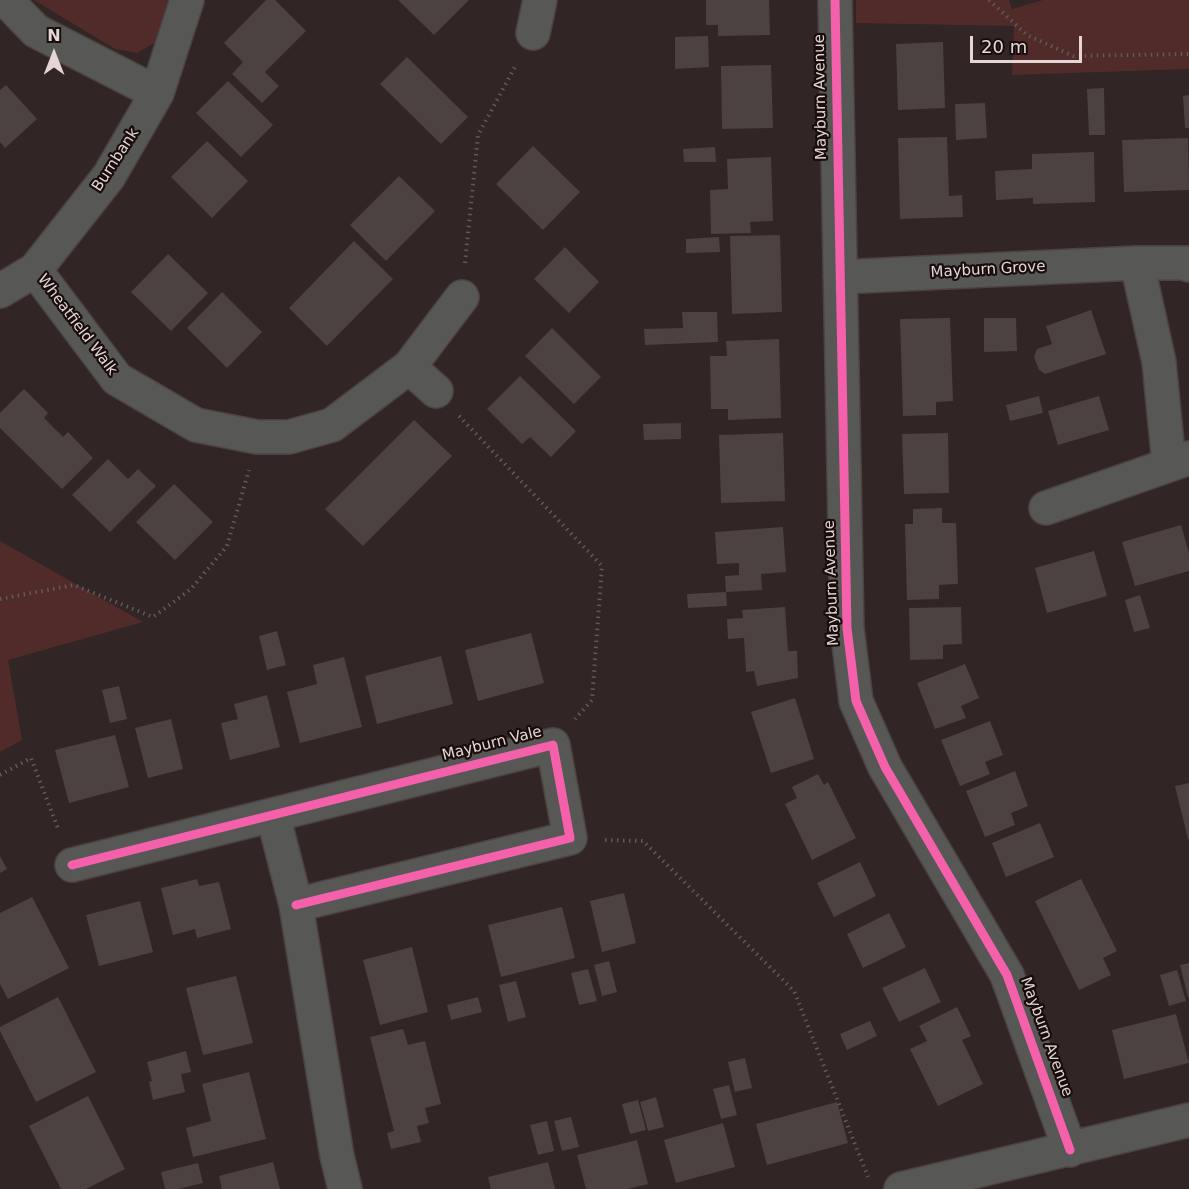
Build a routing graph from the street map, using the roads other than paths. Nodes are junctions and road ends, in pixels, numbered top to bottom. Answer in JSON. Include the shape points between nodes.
{"nodes":[{"id":1,"x":6,"y":0,"type":"edge"},
{"id":2,"x":187,"y":0,"type":"edge"},
{"id":3,"x":540,"y":0,"type":"edge"},
{"id":4,"x":835,"y":0,"type":"edge"},
{"id":5,"x":533,"y":33,"type":"road end"},
{"id":6,"x":157,"y":93,"type":"junction"},
{"id":7,"x":1137,"y":263,"type":"junction"},
{"id":8,"x":1189,"y":266,"type":"edge"},
{"id":9,"x":35,"y":270,"type":"junction"},
{"id":10,"x":840,"y":277,"type":"junction"},
{"id":11,"x":0,"y":291,"type":"edge"},
{"id":12,"x":462,"y":297,"type":"road end"},
{"id":13,"x":409,"y":367,"type":"junction"},
{"id":14,"x":436,"y":391,"type":"road end"},
{"id":15,"x":1179,"y":461,"type":"edge"},
{"id":16,"x":1046,"y":508,"type":"dead end"},
{"id":17,"x":273,"y":814,"type":"junction"},
{"id":18,"x":72,"y":865,"type":"road end"},
{"id":19,"x":296,"y":905,"type":"junction"},
{"id":20,"x":1189,"y":1120,"type":"edge"},
{"id":21,"x":1071,"y":1150,"type":"junction"},
{"id":22,"x":345,"y":1189,"type":"edge"},
{"id":23,"x":901,"y":1189,"type":"edge"}],
"edges":[{"from":1,"to":6,"type":"street","via":[[36,31]]},
{"from":2,"to":6,"type":"street","name":"Burnbank"},
{"from":3,"to":5,"type":"street"},
{"from":4,"to":10,"type":"street","name":"Mayburn Avenue"},
{"from":6,"to":9,"type":"street","name":"Burnbank","via":[[109,176]]},
{"from":7,"to":8,"type":"street","name":"Mayburn Grove"},
{"from":7,"to":10,"type":"street","name":"Mayburn Grove"},
{"from":7,"to":15,"type":"street"},
{"from":9,"to":11,"type":"street","name":"Burnbank"},
{"from":9,"to":13,"type":"street","name":"Wheatfield Walk","via":[[117,379],[196,424],[257,437],[289,436],[332,424]]},
{"from":10,"to":21,"type":"street","name":"Mayburn Avenue","via":[[847,628],[856,700],[885,767],[1007,975]]},
{"from":12,"to":13,"type":"street","name":"Wheatfield Walk"},
{"from":13,"to":14,"type":"street"},
{"from":15,"to":16,"type":"street"},
{"from":17,"to":18,"type":"street","name":"Mayburn Vale"},
{"from":17,"to":19,"type":"street"},
{"from":17,"to":19,"type":"street","name":"Mayburn Vale","via":[[553,745],[570,838]]},
{"from":19,"to":22,"type":"street"},
{"from":20,"to":21,"type":"street"},
{"from":21,"to":23,"type":"street"}]}
